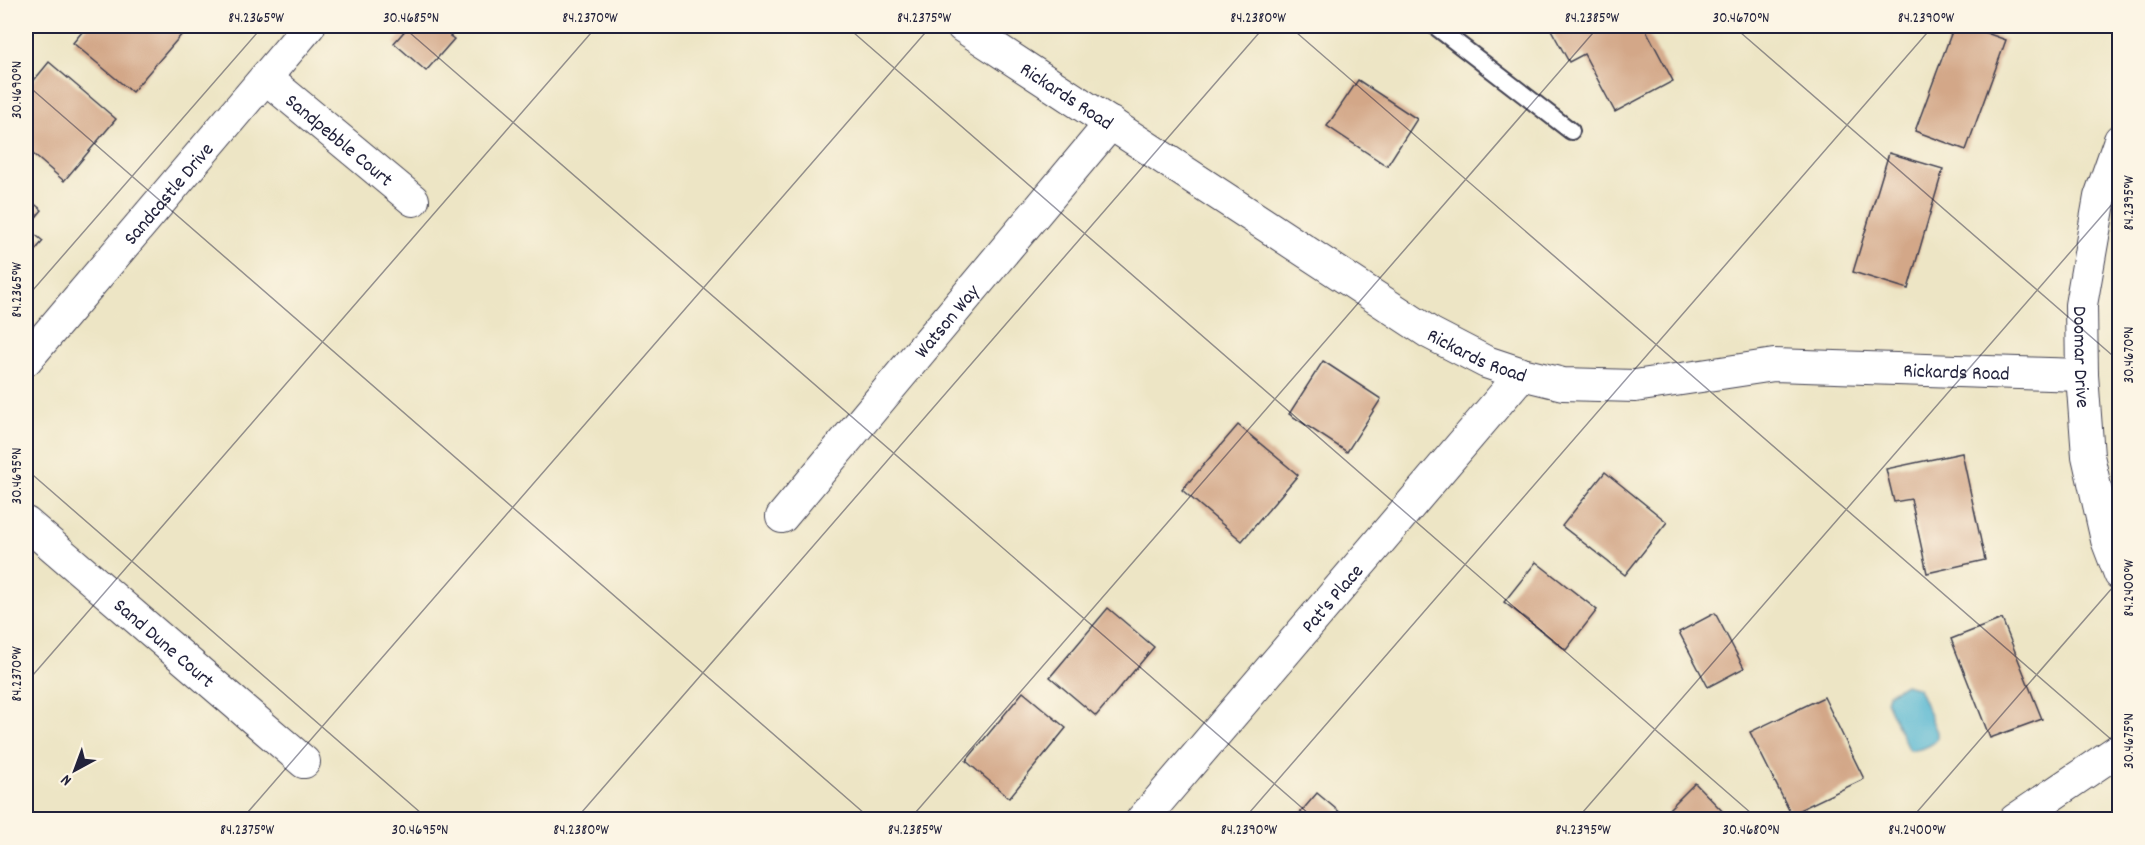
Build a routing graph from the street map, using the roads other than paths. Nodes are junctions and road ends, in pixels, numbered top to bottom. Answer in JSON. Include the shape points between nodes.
{"nodes":[{"id":1,"x":309,"y":26,"type":"edge"},
{"id":2,"x":962,"y":26,"type":"edge"},
{"id":3,"x":1435,"y":26,"type":"edge"},
{"id":4,"x":266,"y":78,"type":"junction"},
{"id":5,"x":1111,"y":123,"type":"junction"},
{"id":6,"x":1571,"y":131,"type":"dead end"},
{"id":7,"x":2120,"y":140,"type":"edge"},
{"id":8,"x":413,"y":200,"type":"dead end"},
{"id":9,"x":26,"y":360,"type":"edge"},
{"id":10,"x":1522,"y":374,"type":"junction"},
{"id":11,"x":2082,"y":375,"type":"junction"},
{"id":12,"x":782,"y":517,"type":"dead end"},
{"id":13,"x":26,"y":523,"type":"edge"},
{"id":14,"x":2120,"y":574,"type":"edge"},
{"id":15,"x":2120,"y":749,"type":"edge"},
{"id":16,"x":304,"y":762,"type":"dead end"},
{"id":17,"x":1142,"y":819,"type":"edge"},
{"id":18,"x":2015,"y":819,"type":"edge"}],
"edges":[{"from":1,"to":4,"type":"street","name":"Sandcastle Drive"},
{"from":2,"to":5,"type":"street","name":"Rickards Road"},
{"from":3,"to":6,"type":"lane"},
{"from":4,"to":8,"type":"street","name":"Sandpebble Court"},
{"from":4,"to":9,"type":"street","name":"Sandcastle Drive"},
{"from":5,"to":10,"type":"street","name":"Rickards Road","via":[[1430,333],[1486,362]]},
{"from":5,"to":12,"type":"street","name":"Watson Way"},
{"from":7,"to":11,"type":"street","name":"Doomar Drive","via":[[2100,197],[2082,305]]},
{"from":10,"to":11,"type":"street","name":"Rickards Road","via":[[1563,384],[1635,386],[1773,365]]},
{"from":10,"to":17,"type":"street","name":"Pat's Place"},
{"from":11,"to":14,"type":"street","name":"Doomar Drive","via":[[2088,456],[2107,540]]},
{"from":13,"to":16,"type":"street","name":"Sand Dune Court"},
{"from":15,"to":18,"type":"street"}]}
